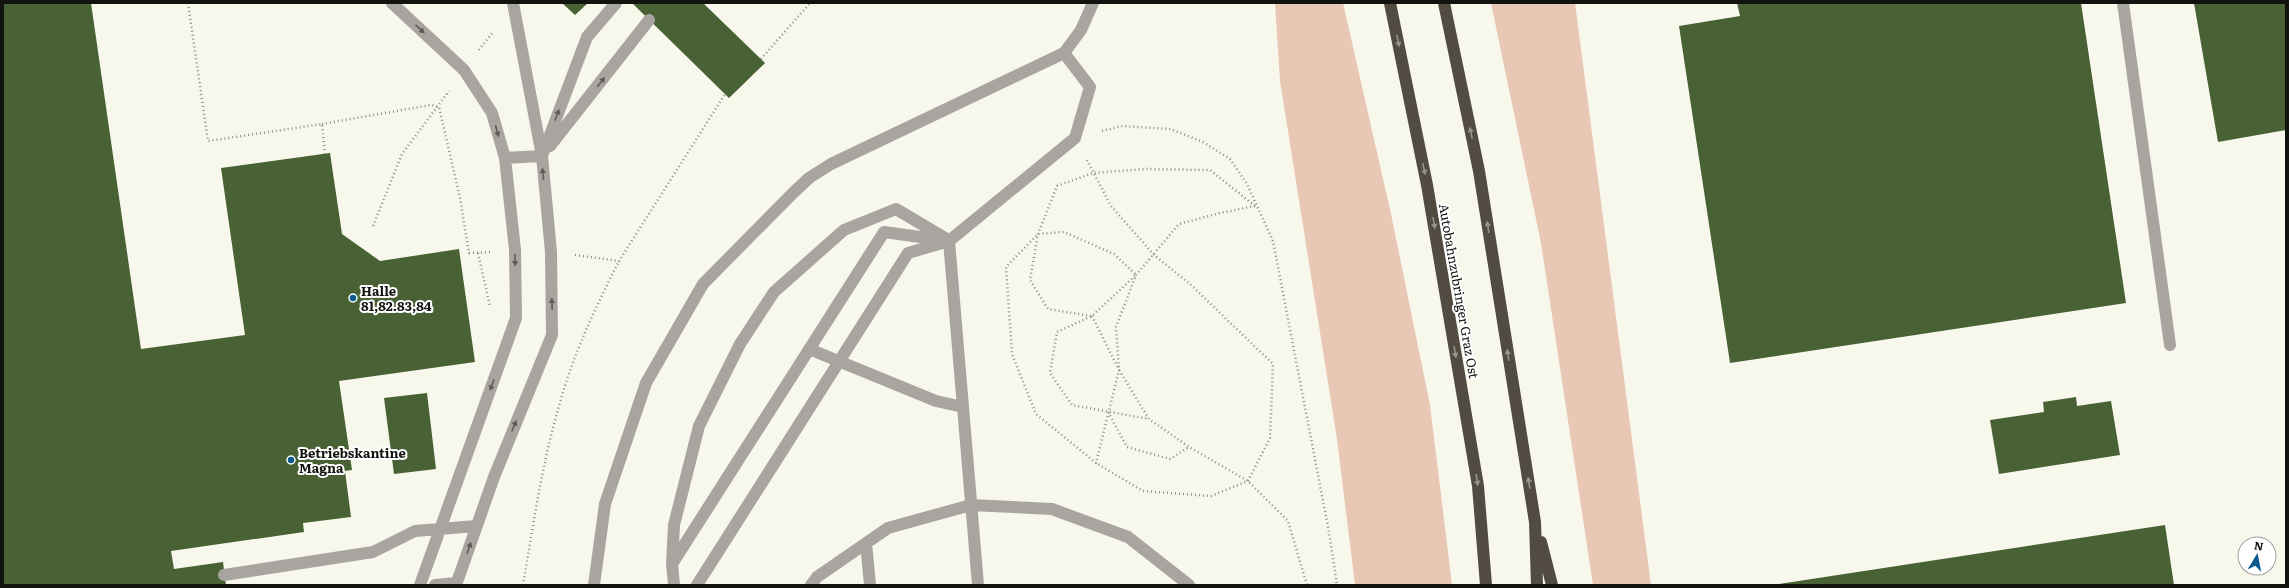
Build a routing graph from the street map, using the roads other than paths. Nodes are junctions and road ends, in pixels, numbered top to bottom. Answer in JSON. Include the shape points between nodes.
{"nodes":[{"id":1,"x":392,"y":3,"type":"edge"},
{"id":2,"x":616,"y":3,"type":"edge"},
{"id":3,"x":1093,"y":3,"type":"edge"},
{"id":4,"x":1390,"y":3,"type":"edge"},
{"id":5,"x":1444,"y":3,"type":"edge"},
{"id":6,"x":2123,"y":3,"type":"edge"},
{"id":7,"x":513,"y":4,"type":"edge"},
{"id":8,"x":649,"y":20,"type":"dead end"},
{"id":9,"x":1064,"y":53,"type":"junction"},
{"id":10,"x":542,"y":156,"type":"junction"},
{"id":11,"x":505,"y":158,"type":"junction"},
{"id":12,"x":950,"y":241,"type":"junction"},
{"id":13,"x":2170,"y":345,"type":"dead end"},
{"id":14,"x":809,"y":349,"type":"junction"},
{"id":15,"x":839,"y":362,"type":"junction"},
{"id":16,"x":963,"y":407,"type":"junction"},
{"id":17,"x":971,"y":505,"type":"junction"},
{"id":18,"x":1535,"y":522,"type":"junction"},
{"id":19,"x":476,"y":526,"type":"junction"},
{"id":20,"x":440,"y":529,"type":"junction"},
{"id":21,"x":866,"y":543,"type":"junction"},
{"id":22,"x":672,"y":564,"type":"junction"},
{"id":23,"x":224,"y":575,"type":"dead end"},
{"id":24,"x":457,"y":584,"type":"edge"},
{"id":25,"x":420,"y":585,"type":"edge"},
{"id":26,"x":435,"y":585,"type":"edge"},
{"id":27,"x":594,"y":585,"type":"edge"},
{"id":28,"x":674,"y":585,"type":"edge"},
{"id":29,"x":697,"y":585,"type":"edge"},
{"id":30,"x":811,"y":585,"type":"edge"},
{"id":31,"x":870,"y":585,"type":"edge"},
{"id":32,"x":978,"y":585,"type":"edge"},
{"id":33,"x":1189,"y":585,"type":"edge"},
{"id":34,"x":1486,"y":585,"type":"edge"},
{"id":35,"x":1537,"y":585,"type":"edge"},
{"id":36,"x":1552,"y":585,"type":"edge"}],
"edges":[{"from":1,"to":11,"type":"lane","one_way":true,"via":[[464,70],[492,113]]},
{"from":10,"to":2,"type":"lane","one_way":true,"via":[[587,37]]},
{"from":3,"to":9,"type":"lane","via":[[1081,30]]},
{"from":4,"to":34,"type":"highway","name":"Autobahnzubringer Graz Ost","one_way":true,"via":[[1427,185],[1478,486]]},
{"from":18,"to":5,"type":"highway","one_way":true,"via":[[1479,171]]},
{"from":6,"to":13,"type":"lane"},
{"from":7,"to":10,"type":"lane"},
{"from":10,"to":8,"type":"lane","one_way":true},
{"from":9,"to":12,"type":"lane","via":[[1090,87],[1075,138]]},
{"from":9,"to":27,"type":"lane","via":[[831,164],[809,178],[703,284],[646,383],[605,504]]},
{"from":10,"to":11,"type":"lane"},
{"from":19,"to":10,"type":"lane","one_way":true,"via":[[552,335],[551,252]]},
{"from":11,"to":20,"type":"lane","one_way":true,"via":[[515,250],[516,318]]},
{"from":12,"to":14,"type":"lane","via":[[884,232]]},
{"from":12,"to":15,"type":"lane","via":[[908,253]]},
{"from":12,"to":16,"type":"lane"},
{"from":12,"to":22,"type":"lane","via":[[896,209],[844,230],[774,292],[740,344],[699,426],[674,525]]},
{"from":14,"to":15,"type":"lane"},
{"from":14,"to":22,"type":"lane"},
{"from":15,"to":16,"type":"lane","via":[[936,401]]},
{"from":15,"to":29,"type":"lane"},
{"from":16,"to":17,"type":"lane"},
{"from":17,"to":21,"type":"lane","via":[[888,528]]},
{"from":17,"to":32,"type":"lane"},
{"from":17,"to":33,"type":"lane","via":[[1059,511],[1128,537]]},
{"from":18,"to":35,"type":"highway"},
{"from":18,"to":36,"type":"highway"},
{"from":19,"to":20,"type":"lane"},
{"from":24,"to":19,"type":"lane","one_way":true},
{"from":20,"to":23,"type":"lane","via":[[414,531],[373,552]]},
{"from":20,"to":25,"type":"lane"},
{"from":21,"to":30,"type":"lane","via":[[817,576]]},
{"from":21,"to":31,"type":"lane"},
{"from":22,"to":28,"type":"lane"},
{"from":24,"to":26,"type":"lane"}]}
